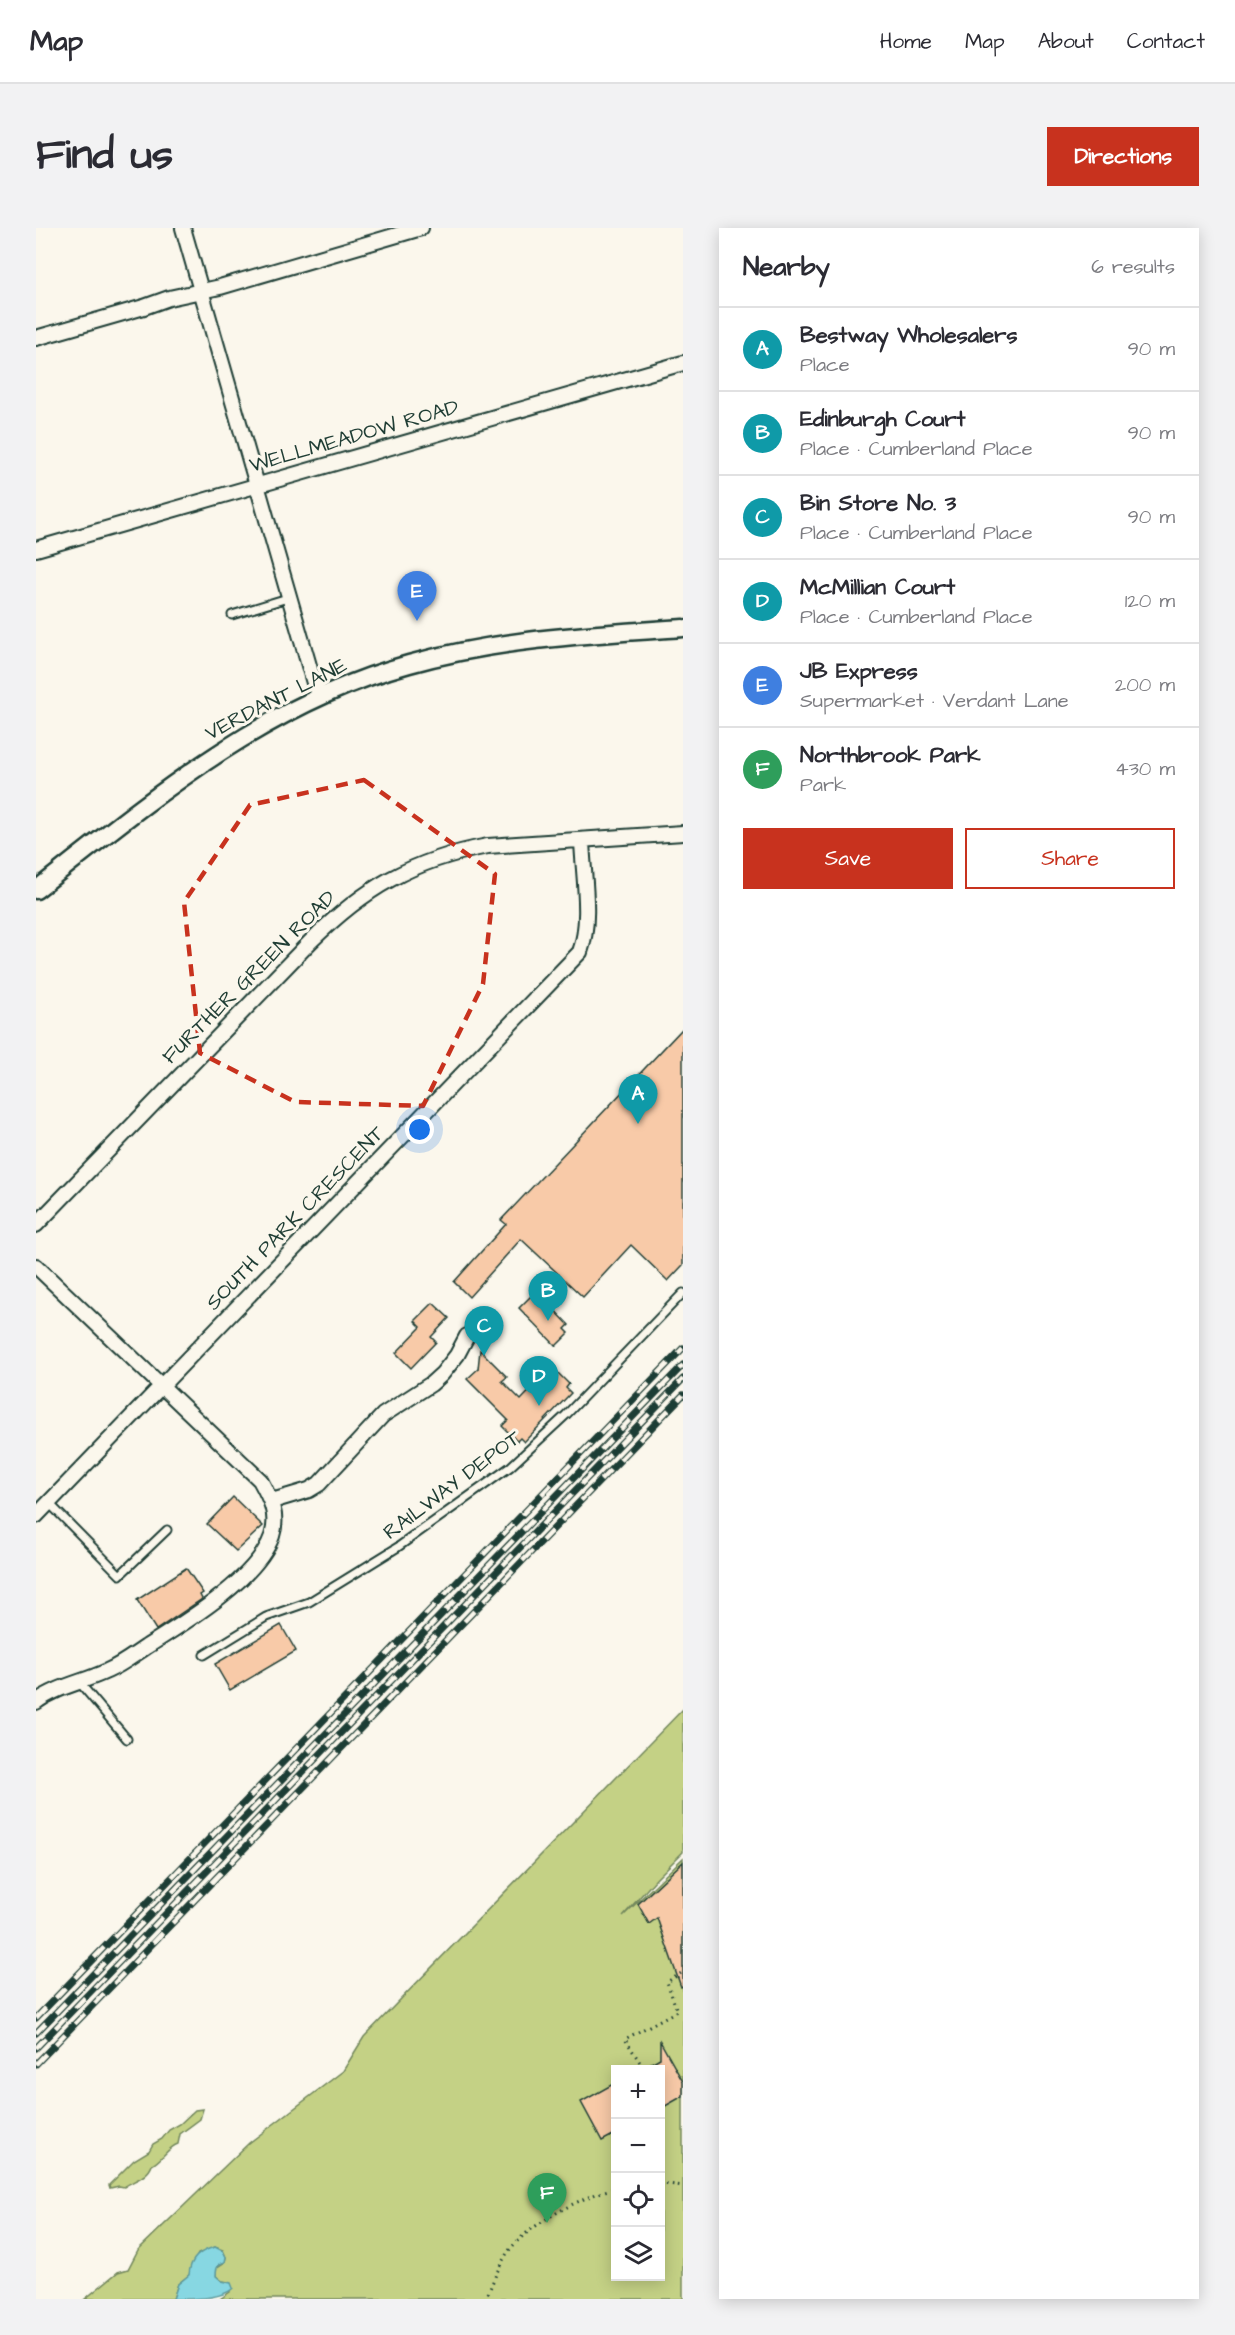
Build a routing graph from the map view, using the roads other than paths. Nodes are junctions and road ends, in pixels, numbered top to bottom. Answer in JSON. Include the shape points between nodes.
{"nodes":[{"id":1,"x":183,"y":228,"type":"edge"},
{"id":2,"x":421,"y":228,"type":"edge"},
{"id":3,"x":201,"y":292,"type":"junction"},
{"id":4,"x":36,"y":338,"type":"edge"},
{"id":5,"x":683,"y":363,"type":"edge"},
{"id":6,"x":257,"y":486,"type":"junction"},
{"id":7,"x":36,"y":549,"type":"edge"},
{"id":8,"x":291,"y":597,"type":"junction"},
{"id":9,"x":232,"y":615,"type":"dead end"},
{"id":10,"x":683,"y":628,"type":"edge"},
{"id":11,"x":321,"y":697,"type":"junction"},
{"id":12,"x":683,"y":833,"type":"edge"},
{"id":13,"x":582,"y":840,"type":"junction"},
{"id":14,"x":36,"y":890,"type":"edge"},
{"id":15,"x":36,"y":1225,"type":"edge"},
{"id":16,"x":36,"y":1266,"type":"edge"},
{"id":17,"x":683,"y":1293,"type":"edge"},
{"id":18,"x":467,"y":1336,"type":"dead end"},
{"id":19,"x":163,"y":1387,"type":"junction"},
{"id":20,"x":272,"y":1501,"type":"junction"},
{"id":21,"x":49,"y":1503,"type":"junction"},
{"id":22,"x":36,"y":1516,"type":"edge"},
{"id":23,"x":167,"y":1530,"type":"dead end"},
{"id":24,"x":204,"y":1655,"type":"dead end"},
{"id":25,"x":79,"y":1682,"type":"junction"},
{"id":26,"x":36,"y":1702,"type":"edge"},
{"id":27,"x":127,"y":1739,"type":"dead end"}],
"edges":[{"from":1,"to":3,"type":"street"},
{"from":2,"to":3,"type":"street"},
{"from":3,"to":4,"type":"street"},
{"from":3,"to":6,"type":"street"},
{"from":5,"to":6,"type":"street","name":"WELLMEADOW ROAD"},
{"from":6,"to":7,"type":"street","name":"WELLMEADOW ROAD"},
{"from":6,"to":8,"type":"street"},
{"from":8,"to":9,"type":"lane"},
{"from":8,"to":11,"type":"street"},
{"from":10,"to":11,"type":"street","name":"VERDANT LANE","via":[[546,639],[443,655],[365,678]]},
{"from":11,"to":14,"type":"street","name":"VERDANT LANE","via":[[204,762]]},
{"from":12,"to":13,"type":"street","name":"FURTHER GREEN ROAD"},
{"from":13,"to":15,"type":"street","name":"FURTHER GREEN ROAD","via":[[462,851],[411,868],[361,896],[310,942]]},
{"from":13,"to":19,"type":"street","name":"SOUTH PARK CRESCENT","via":[[586,922],[580,952]]},
{"from":16,"to":19,"type":"street"},
{"from":17,"to":24,"type":"lane","name":"RAILWAY DEPOT","via":[[566,1415],[510,1467],[398,1547],[309,1602],[266,1617]]},
{"from":18,"to":20,"type":"street","via":[[437,1379],[383,1415],[319,1484]]},
{"from":19,"to":20,"type":"street","via":[[260,1480]]},
{"from":19,"to":21,"type":"street","name":"SOUTH PARK CRESCENT"},
{"from":20,"to":25,"type":"street","via":[[275,1517],[264,1552],[222,1596],[108,1671]]},
{"from":21,"to":22,"type":"street","name":"SOUTH PARK CRESCENT"},
{"from":21,"to":23,"type":"lane","via":[[120,1575]]},
{"from":25,"to":26,"type":"street","via":[[48,1693]]},
{"from":25,"to":27,"type":"lane"}]}
